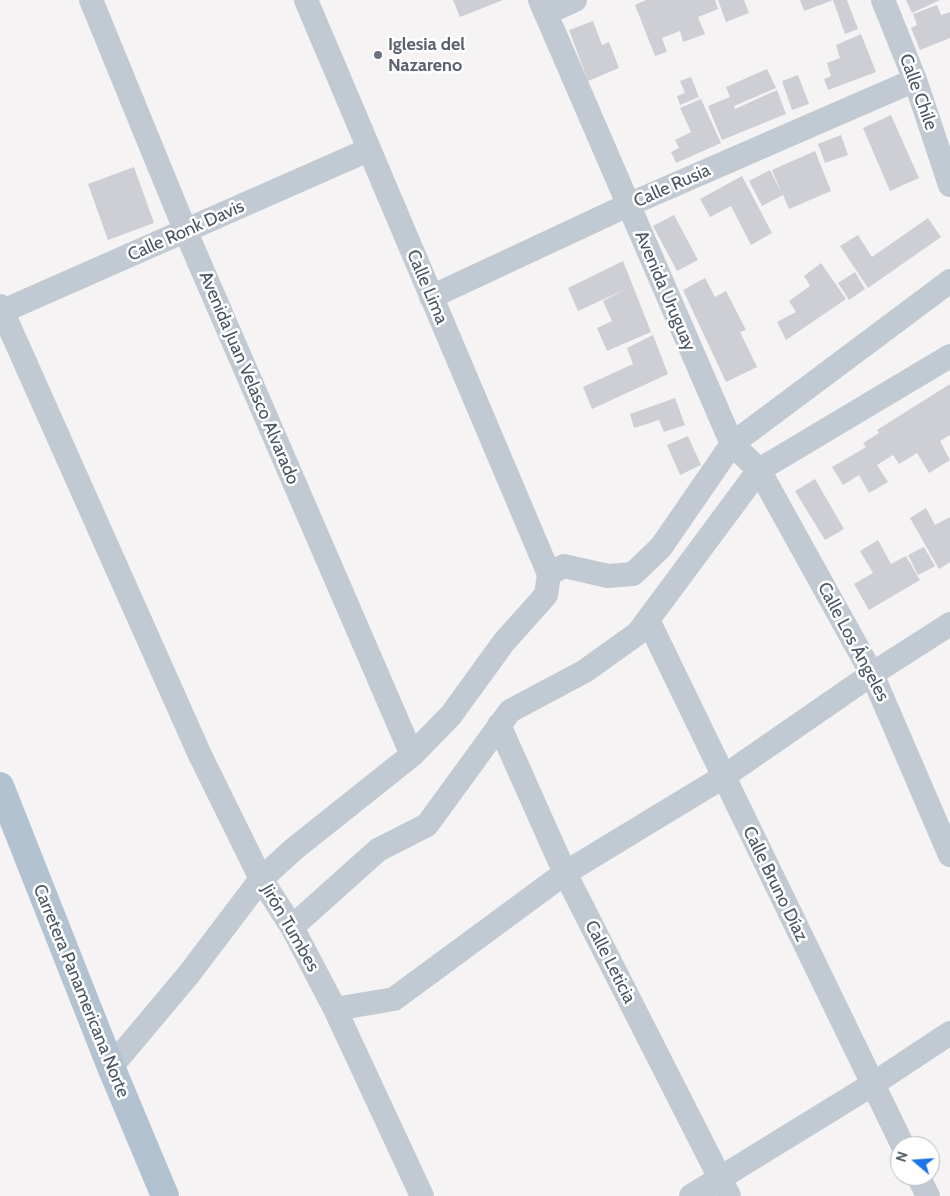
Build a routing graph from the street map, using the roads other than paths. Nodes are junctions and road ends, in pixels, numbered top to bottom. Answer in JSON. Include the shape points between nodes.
{"nodes":[{"id":1,"x":91,"y":0,"type":"edge"},
{"id":2,"x":306,"y":0,"type":"edge"},
{"id":3,"x":575,"y":0,"type":"edge"},
{"id":4,"x":883,"y":0,"type":"edge"},
{"id":5,"x":543,"y":7,"type":"edge"},
{"id":6,"x":915,"y":80,"type":"junction"},
{"id":7,"x":368,"y":150,"type":"junction"},
{"id":8,"x":950,"y":185,"type":"edge"},
{"id":9,"x":628,"y":205,"type":"junction"},
{"id":10,"x":186,"y":232,"type":"junction"},
{"id":11,"x":950,"y":281,"type":"edge"},
{"id":12,"x":431,"y":297,"type":"junction"},
{"id":13,"x":1,"y":309,"type":"edge"},
{"id":14,"x":950,"y":356,"type":"edge"},
{"id":15,"x":732,"y":444,"type":"junction"},
{"id":16,"x":759,"y":470,"type":"junction"},
{"id":17,"x":549,"y":574,"type":"junction"},
{"id":18,"x":648,"y":620,"type":"junction"},
{"id":19,"x":950,"y":624,"type":"edge"},
{"id":20,"x":872,"y":674,"type":"junction"},
{"id":21,"x":500,"y":726,"type":"junction"},
{"id":22,"x":412,"y":755,"type":"junction"},
{"id":23,"x":723,"y":777,"type":"junction"},
{"id":24,"x":0,"y":786,"type":"edge"},
{"id":25,"x":950,"y":855,"type":"edge"},
{"id":26,"x":565,"y":873,"type":"junction"},
{"id":27,"x":261,"y":878,"type":"junction"},
{"id":28,"x":292,"y":927,"type":"junction"},
{"id":29,"x":335,"y":1009,"type":"junction"},
{"id":30,"x":950,"y":1033,"type":"edge"},
{"id":31,"x":111,"y":1067,"type":"junction"},
{"id":32,"x":873,"y":1084,"type":"junction"},
{"id":33,"x":898,"y":1136,"type":"edge"},
{"id":34,"x":724,"y":1187,"type":"edge"},
{"id":35,"x":165,"y":1196,"type":"edge"},
{"id":36,"x":422,"y":1196,"type":"edge"},
{"id":37,"x":691,"y":1196,"type":"edge"}],
"edges":[{"from":1,"to":10,"type":"street","name":"Avenida Juan Velasco Alvarado"},
{"from":2,"to":7,"type":"street","name":"Calle Lima"},
{"from":3,"to":5,"type":"street"},
{"from":4,"to":6,"type":"street","name":"Calle Chile"},
{"from":5,"to":9,"type":"street","name":"Avenida Uruguay"},
{"from":6,"to":8,"type":"street","name":"Calle Chile"},
{"from":6,"to":9,"type":"street","name":"Calle Rusia"},
{"from":7,"to":10,"type":"street","name":"Calle Ronk Davis"},
{"from":7,"to":12,"type":"street","name":"Calle Lima"},
{"from":9,"to":12,"type":"street","name":"Calle Rusia"},
{"from":9,"to":15,"type":"street","name":"Avenida Uruguay"},
{"from":10,"to":13,"type":"street","name":"Calle Ronk Davis"},
{"from":10,"to":22,"type":"street","name":"Avenida Juan Velasco Alvarado"},
{"from":11,"to":15,"type":"street"},
{"from":12,"to":17,"type":"street","name":"Calle Lima"},
{"from":13,"to":27,"type":"street","via":[[196,746]]},
{"from":14,"to":16,"type":"street"},
{"from":15,"to":16,"type":"street","name":"Calle Los Ángeles"},
{"from":15,"to":17,"type":"street","via":[[661,547],[633,574],[608,576],[564,566]]},
{"from":16,"to":18,"type":"street"},
{"from":16,"to":20,"type":"street","name":"Calle Los Ángeles"},
{"from":17,"to":22,"type":"street","via":[[546,595],[504,642],[451,715]]},
{"from":18,"to":21,"type":"street","via":[[638,633],[585,671],[510,711]]},
{"from":18,"to":23,"type":"street","name":"Calle Bruno Díaz"},
{"from":19,"to":20,"type":"street"},
{"from":20,"to":23,"type":"street"},
{"from":20,"to":25,"type":"street","name":"Calle Los Ángeles"},
{"from":21,"to":26,"type":"street","name":"Calle Leticia"},
{"from":21,"to":28,"type":"street","via":[[427,825],[378,850]]},
{"from":22,"to":27,"type":"street"},
{"from":23,"to":26,"type":"street"},
{"from":23,"to":32,"type":"street","name":"Calle Bruno Díaz"},
{"from":24,"to":31,"type":"main road","name":"Carretera Panamericana Norte"},
{"from":26,"to":29,"type":"street","via":[[394,999]]},
{"from":26,"to":34,"type":"street","name":"Calle Leticia"},
{"from":27,"to":28,"type":"street","name":"Jirón Tumbes"},
{"from":27,"to":31,"type":"street","name":"Jirón Tumbes","via":[[189,974]]},
{"from":28,"to":29,"type":"street","name":"Jirón Tumbes"},
{"from":29,"to":36,"type":"street","name":"Jirón Tumbes"},
{"from":30,"to":32,"type":"street"},
{"from":31,"to":35,"type":"main road","name":"Carretera Panamericana Norte"},
{"from":32,"to":33,"type":"street","name":"Calle Bruno Díaz"},
{"from":32,"to":34,"type":"street"},
{"from":34,"to":37,"type":"street"}]}
